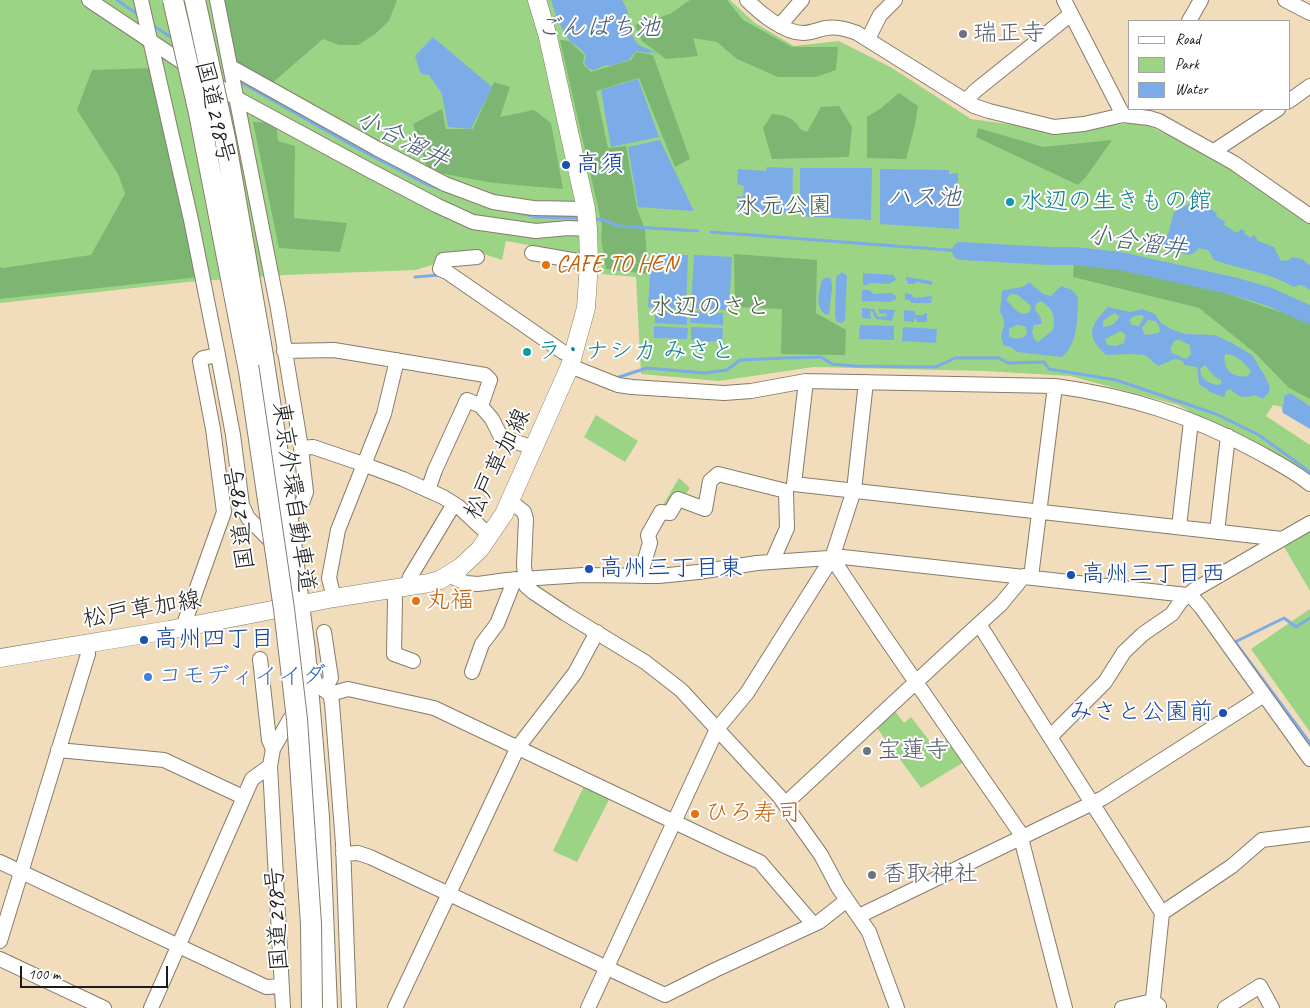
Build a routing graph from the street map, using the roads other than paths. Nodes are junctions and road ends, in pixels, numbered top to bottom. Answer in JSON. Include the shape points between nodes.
{"nodes":[{"id":1,"x":89,"y":0,"type":"edge"},
{"id":2,"x":162,"y":0,"type":"edge"},
{"id":3,"x":173,"y":0,"type":"edge"},
{"id":4,"x":182,"y":0,"type":"edge"},
{"id":5,"x":194,"y":0,"type":"edge"},
{"id":6,"x":217,"y":0,"type":"edge"},
{"id":7,"x":537,"y":0,"type":"edge"},
{"id":8,"x":747,"y":0,"type":"edge"},
{"id":9,"x":802,"y":0,"type":"edge"},
{"id":10,"x":895,"y":0,"type":"edge"},
{"id":11,"x":1064,"y":0,"type":"edge"},
{"id":12,"x":1201,"y":0,"type":"edge"},
{"id":13,"x":1293,"y":2,"type":"edge"},
{"id":14,"x":143,"y":6,"type":"edge"},
{"id":15,"x":1310,"y":13,"type":"edge"},
{"id":16,"x":1071,"y":14,"type":"junction"},
{"id":17,"x":1190,"y":20,"type":"edge"},
{"id":18,"x":780,"y":25,"type":"junction"},
{"id":19,"x":150,"y":35,"type":"junction"},
{"id":20,"x":868,"y":39,"type":"junction"},
{"id":21,"x":231,"y":69,"type":"junction"},
{"id":22,"x":1310,"y":86,"type":"edge"},
{"id":23,"x":235,"y":92,"type":"junction"},
{"id":24,"x":1290,"y":100,"type":"edge"},
{"id":25,"x":966,"y":101,"type":"junction"},
{"id":26,"x":1123,"y":105,"type":"edge"},
{"id":27,"x":1131,"y":110,"type":"edge"},
{"id":28,"x":1276,"y":110,"type":"edge"},
{"id":29,"x":1214,"y":151,"type":"junction"},
{"id":30,"x":1310,"y":216,"type":"edge"},
{"id":31,"x":587,"y":219,"type":"junction"},
{"id":32,"x":532,"y":253,"type":"dead end"},
{"id":33,"x":477,"y":258,"type":"dead end"},
{"id":34,"x":589,"y":263,"type":"junction"},
{"id":35,"x":284,"y":351,"type":"junction"},
{"id":36,"x":218,"y":355,"type":"junction"},
{"id":37,"x":397,"y":360,"type":"junction"},
{"id":38,"x":572,"y":361,"type":"junction"},
{"id":39,"x":806,"y":382,"type":"junction"},
{"id":40,"x":866,"y":382,"type":"junction"},
{"id":41,"x":1055,"y":386,"type":"junction"},
{"id":42,"x":480,"y":405,"type":"junction"},
{"id":43,"x":1191,"y":421,"type":"junction"},
{"id":44,"x":1228,"y":436,"type":"junction"},
{"id":45,"x":301,"y":448,"type":"junction"},
{"id":46,"x":534,"y":448,"type":"junction"},
{"id":47,"x":364,"y":464,"type":"junction"},
{"id":48,"x":1310,"y":484,"type":"edge"},
{"id":49,"x":428,"y":490,"type":"junction"},
{"id":50,"x":854,"y":490,"type":"junction"},
{"id":51,"x":510,"y":501,"type":"junction"},
{"id":52,"x":454,"y":504,"type":"junction"},
{"id":53,"x":1040,"y":511,"type":"junction"},
{"id":54,"x":288,"y":519,"type":"junction"},
{"id":55,"x":1310,"y":523,"type":"edge"},
{"id":56,"x":1179,"y":527,"type":"junction"},
{"id":57,"x":1217,"y":532,"type":"junction"},
{"id":58,"x":490,"y":536,"type":"junction"},
{"id":59,"x":1282,"y":539,"type":"junction"},
{"id":60,"x":270,"y":540,"type":"junction"},
{"id":61,"x":832,"y":558,"type":"junction"},
{"id":62,"x":772,"y":562,"type":"junction"},
{"id":63,"x":450,"y":576,"type":"junction"},
{"id":64,"x":640,"y":576,"type":"junction"},
{"id":65,"x":1028,"y":577,"type":"junction"},
{"id":66,"x":520,"y":579,"type":"junction"},
{"id":67,"x":400,"y":588,"type":"junction"},
{"id":68,"x":1187,"y":595,"type":"junction"},
{"id":69,"x":334,"y":598,"type":"junction"},
{"id":70,"x":300,"y":605,"type":"junction"},
{"id":71,"x":276,"y":610,"type":"junction"},
{"id":72,"x":979,"y":624,"type":"junction"},
{"id":73,"x":183,"y":627,"type":"junction"},
{"id":74,"x":324,"y":632,"type":"dead end"},
{"id":75,"x":597,"y":632,"type":"junction"},
{"id":76,"x":86,"y":644,"type":"junction"},
{"id":77,"x":304,"y":651,"type":"junction"},
{"id":78,"x":0,"y":658,"type":"edge"},
{"id":79,"x":260,"y":659,"type":"dead end"},
{"id":80,"x":412,"y":661,"type":"dead end"},
{"id":81,"x":472,"y":672,"type":"dead end"},
{"id":82,"x":916,"y":681,"type":"junction"},
{"id":83,"x":327,"y":692,"type":"junction"},
{"id":84,"x":1264,"y":695,"type":"junction"},
{"id":85,"x":290,"y":719,"type":"junction"},
{"id":86,"x":717,"y":729,"type":"junction"},
{"id":87,"x":1050,"y":737,"type":"junction"},
{"id":88,"x":518,"y":747,"type":"junction"},
{"id":89,"x":273,"y":749,"type":"junction"},
{"id":90,"x":58,"y":750,"type":"junction"},
{"id":91,"x":1310,"y":759,"type":"edge"},
{"id":92,"x":270,"y":766,"type":"junction"},
{"id":93,"x":243,"y":797,"type":"junction"},
{"id":94,"x":1093,"y":803,"type":"junction"},
{"id":95,"x":785,"y":804,"type":"junction"},
{"id":96,"x":675,"y":821,"type":"junction"},
{"id":97,"x":1310,"y":834,"type":"edge"},
{"id":98,"x":1022,"y":837,"type":"junction"},
{"id":99,"x":343,"y":854,"type":"junction"},
{"id":100,"x":0,"y":862,"type":"edge"},
{"id":101,"x":21,"y":872,"type":"junction"},
{"id":102,"x":448,"y":894,"type":"junction"},
{"id":103,"x":847,"y":900,"type":"junction"},
{"id":104,"x":1162,"y":913,"type":"junction"},
{"id":105,"x":859,"y":916,"type":"junction"},
{"id":106,"x":813,"y":924,"type":"junction"},
{"id":107,"x":0,"y":941,"type":"edge"},
{"id":108,"x":178,"y":946,"type":"junction"},
{"id":109,"x":0,"y":959,"type":"edge"},
{"id":110,"x":606,"y":969,"type":"junction"},
{"id":111,"x":282,"y":986,"type":"junction"},
{"id":112,"x":1155,"y":1006,"type":"edge"},
{"id":113,"x":104,"y":1008,"type":"edge"},
{"id":114,"x":151,"y":1008,"type":"edge"},
{"id":115,"x":283,"y":1008,"type":"edge"},
{"id":116,"x":308,"y":1008,"type":"edge"},
{"id":117,"x":312,"y":1008,"type":"edge"},
{"id":118,"x":320,"y":1008,"type":"edge"},
{"id":119,"x":327,"y":1008,"type":"edge"},
{"id":120,"x":349,"y":1008,"type":"edge"},
{"id":121,"x":395,"y":1008,"type":"edge"},
{"id":122,"x":588,"y":1008,"type":"edge"},
{"id":123,"x":897,"y":1008,"type":"edge"},
{"id":124,"x":1065,"y":1008,"type":"edge"},
{"id":125,"x":1122,"y":1008,"type":"edge"},
{"id":126,"x":1225,"y":1008,"type":"edge"},
{"id":127,"x":1272,"y":1008,"type":"edge"}],
"edges":[{"from":1,"to":19,"type":"street"},
{"from":2,"to":60,"type":"highway","name":"国道298号","via":[[223,269],[256,436]]},
{"from":3,"to":117,"type":"highway","name":"東京外環自動車道","bridge":true,"via":[[201,122],[246,352],[284,609],[298,719],[311,924]]},
{"from":4,"to":118,"type":"highway","name":"東京外環自動車道","via":[[209,122],[258,381],[292,597],[312,818]]},
{"from":5,"to":54,"type":"highway","name":"国道298号","bridge":true,"via":[[225,138]]},
{"from":6,"to":21,"type":"street"},
{"from":7,"to":31,"type":"main road","name":"松戸草加線"},
{"from":8,"to":18,"type":"street"},
{"from":9,"to":18,"type":"street"},
{"from":10,"to":20,"type":"street","via":[[880,15]]},
{"from":11,"to":16,"type":"street"},
{"from":12,"to":17,"type":"street"},
{"from":13,"to":15,"type":"street"},
{"from":14,"to":19,"type":"street"},
{"from":16,"to":25,"type":"street"},
{"from":16,"to":26,"type":"street"},
{"from":18,"to":20,"type":"street","via":[[800,33],[843,28]]},
{"from":19,"to":23,"type":"street"},
{"from":19,"to":36,"type":"street"},
{"from":20,"to":25,"type":"street"},
{"from":21,"to":23,"type":"street"},
{"from":21,"to":31,"type":"street","via":[[445,184],[493,202]]},
{"from":22,"to":24,"type":"street"},
{"from":23,"to":31,"type":"street","via":[[396,184],[473,222],[536,231],[568,228]]},
{"from":23,"to":35,"type":"street"},
{"from":25,"to":26,"type":"street","via":[[989,111],[1054,127],[1084,124]]},
{"from":27,"to":29,"type":"street"},
{"from":28,"to":29,"type":"street"},
{"from":29,"to":30,"type":"street"},
{"from":31,"to":34,"type":"main road","name":"松戸草加線"},
{"from":32,"to":34,"type":"street"},
{"from":33,"to":38,"type":"street","via":[[443,260],[440,269]]},
{"from":34,"to":38,"type":"main road","name":"松戸草加線","via":[[586,308]]},
{"from":35,"to":37,"type":"street","via":[[334,350]]},
{"from":35,"to":45,"type":"street"},
{"from":36,"to":60,"type":"street","via":[[242,505],[248,518]]},
{"from":36,"to":73,"type":"street","via":[[200,361],[224,512]]},
{"from":37,"to":42,"type":"street","via":[[486,375],[490,380]]},
{"from":37,"to":47,"type":"street","via":[[384,414]]},
{"from":38,"to":39,"type":"street","via":[[618,384],[686,392],[724,394]]},
{"from":38,"to":46,"type":"main road","name":"松戸草加線"},
{"from":39,"to":40,"type":"street"},
{"from":39,"to":50,"type":"street","via":[[794,484]]},
{"from":40,"to":41,"type":"street"},
{"from":40,"to":50,"type":"street"},
{"from":41,"to":43,"type":"street","via":[[1123,398]]},
{"from":41,"to":53,"type":"street"},
{"from":42,"to":46,"type":"street","via":[[501,437]]},
{"from":42,"to":49,"type":"street","via":[[467,400]]},
{"from":43,"to":44,"type":"street"},
{"from":43,"to":56,"type":"street"},
{"from":44,"to":48,"type":"street"},
{"from":44,"to":57,"type":"street"},
{"from":45,"to":47,"type":"street","via":[[313,447]]},
{"from":45,"to":54,"type":"street","via":[[306,492],[302,503]]},
{"from":46,"to":51,"type":"main road","name":"松戸草加線"},
{"from":47,"to":49,"type":"street"},
{"from":47,"to":69,"type":"street","via":[[338,530],[329,578]]},
{"from":49,"to":52,"type":"street"},
{"from":50,"to":53,"type":"street"},
{"from":50,"to":61,"type":"street"},
{"from":51,"to":58,"type":"main road","name":"松戸草加線"},
{"from":51,"to":66,"type":"street","via":[[524,512],[526,519]]},
{"from":52,"to":58,"type":"street"},
{"from":52,"to":67,"type":"street"},
{"from":53,"to":56,"type":"street"},
{"from":53,"to":65,"type":"street"},
{"from":54,"to":70,"type":"highway","name":"国道298号"},
{"from":55,"to":59,"type":"street"},
{"from":56,"to":57,"type":"street"},
{"from":57,"to":59,"type":"street"},
{"from":58,"to":63,"type":"main road","name":"松戸草加線","via":[[472,558]]},
{"from":59,"to":68,"type":"street"},
{"from":60,"to":71,"type":"highway","name":"国道298号"},
{"from":61,"to":62,"type":"street"},
{"from":61,"to":65,"type":"street"},
{"from":61,"to":82,"type":"street"},
{"from":61,"to":86,"type":"street","via":[[747,693]]},
{"from":62,"to":64,"type":"street"},
{"from":62,"to":64,"type":"street","via":[[787,528],[786,491],[718,474],[710,481],[705,509],[678,499],[670,513],[661,512],[648,535],[650,543]]},
{"from":63,"to":66,"type":"street","via":[[478,584]]},
{"from":63,"to":67,"type":"main road","name":"松戸草加線","via":[[429,584]]},
{"from":64,"to":66,"type":"street"},
{"from":65,"to":68,"type":"street"},
{"from":65,"to":72,"type":"street"},
{"from":66,"to":75,"type":"street","via":[[532,592]]},
{"from":66,"to":81,"type":"street","via":[[497,624],[482,644]]},
{"from":67,"to":69,"type":"main road","name":"松戸草加線"},
{"from":67,"to":80,"type":"street","via":[[395,599],[394,654]]},
{"from":68,"to":84,"type":"street","via":[[1202,607]]},
{"from":68,"to":87,"type":"street","via":[[1172,614],[1124,652],[1105,682]]},
{"from":69,"to":70,"type":"main road","name":"松戸草加線"},
{"from":70,"to":71,"type":"main road","name":"松戸草加線"},
{"from":70,"to":77,"type":"highway","name":"国道298号"},
{"from":71,"to":73,"type":"main road","name":"松戸草加線"},
{"from":71,"to":85,"type":"highway","name":"国道298号"},
{"from":72,"to":82,"type":"street"},
{"from":72,"to":87,"type":"street"},
{"from":73,"to":76,"type":"main road","name":"松戸草加線"},
{"from":74,"to":83,"type":"street","via":[[331,678]]},
{"from":75,"to":86,"type":"street","via":[[645,662],[681,690]]},
{"from":75,"to":88,"type":"street","via":[[575,673]]},
{"from":76,"to":78,"type":"main road","name":"松戸草加線"},
{"from":76,"to":90,"type":"street","via":[[88,654]]},
{"from":77,"to":83,"type":"street","via":[[316,684]]},
{"from":77,"to":119,"type":"highway","name":"国道298号","via":[[319,817]]},
{"from":79,"to":89,"type":"street","via":[[269,740]]},
{"from":82,"to":95,"type":"street"},
{"from":82,"to":98,"type":"street"},
{"from":83,"to":88,"type":"street","via":[[348,689],[434,708]]},
{"from":83,"to":99,"type":"street"},
{"from":84,"to":91,"type":"street"},
{"from":84,"to":94,"type":"street"},
{"from":85,"to":89,"type":"street"},
{"from":85,"to":116,"type":"highway","name":"国道298号"},
{"from":86,"to":95,"type":"street"},
{"from":86,"to":96,"type":"street"},
{"from":87,"to":94,"type":"street"},
{"from":88,"to":96,"type":"street"},
{"from":88,"to":102,"type":"street"},
{"from":89,"to":92,"type":"street"},
{"from":90,"to":93,"type":"street","via":[[164,760]]},
{"from":90,"to":101,"type":"street"},
{"from":92,"to":93,"type":"street","via":[[252,779]]},
{"from":92,"to":111,"type":"street"},
{"from":93,"to":108,"type":"street"},
{"from":94,"to":98,"type":"street"},
{"from":94,"to":104,"type":"street"},
{"from":95,"to":103,"type":"street","via":[[821,855]]},
{"from":96,"to":106,"type":"street","via":[[760,862]]},
{"from":96,"to":110,"type":"street"},
{"from":97,"to":104,"type":"street","via":[[1262,840],[1232,866]]},
{"from":98,"to":105,"type":"street"},
{"from":98,"to":124,"type":"street"},
{"from":99,"to":102,"type":"street","via":[[358,853],[370,857]]},
{"from":99,"to":120,"type":"street"},
{"from":100,"to":101,"type":"street"},
{"from":101,"to":107,"type":"street"},
{"from":101,"to":108,"type":"street"},
{"from":102,"to":110,"type":"street"},
{"from":102,"to":121,"type":"street"},
{"from":103,"to":105,"type":"street"},
{"from":103,"to":106,"type":"street"},
{"from":104,"to":112,"type":"street"},
{"from":105,"to":123,"type":"street","via":[[869,932]]},
{"from":106,"to":110,"type":"street","via":[[665,995]]},
{"from":108,"to":111,"type":"street","via":[[266,987]]},
{"from":108,"to":114,"type":"street"},
{"from":109,"to":113,"type":"street"},
{"from":110,"to":122,"type":"street"},
{"from":111,"to":115,"type":"street"},
{"from":112,"to":125,"type":"street"},
{"from":126,"to":127,"type":"street","via":[[1260,986]]}]}
